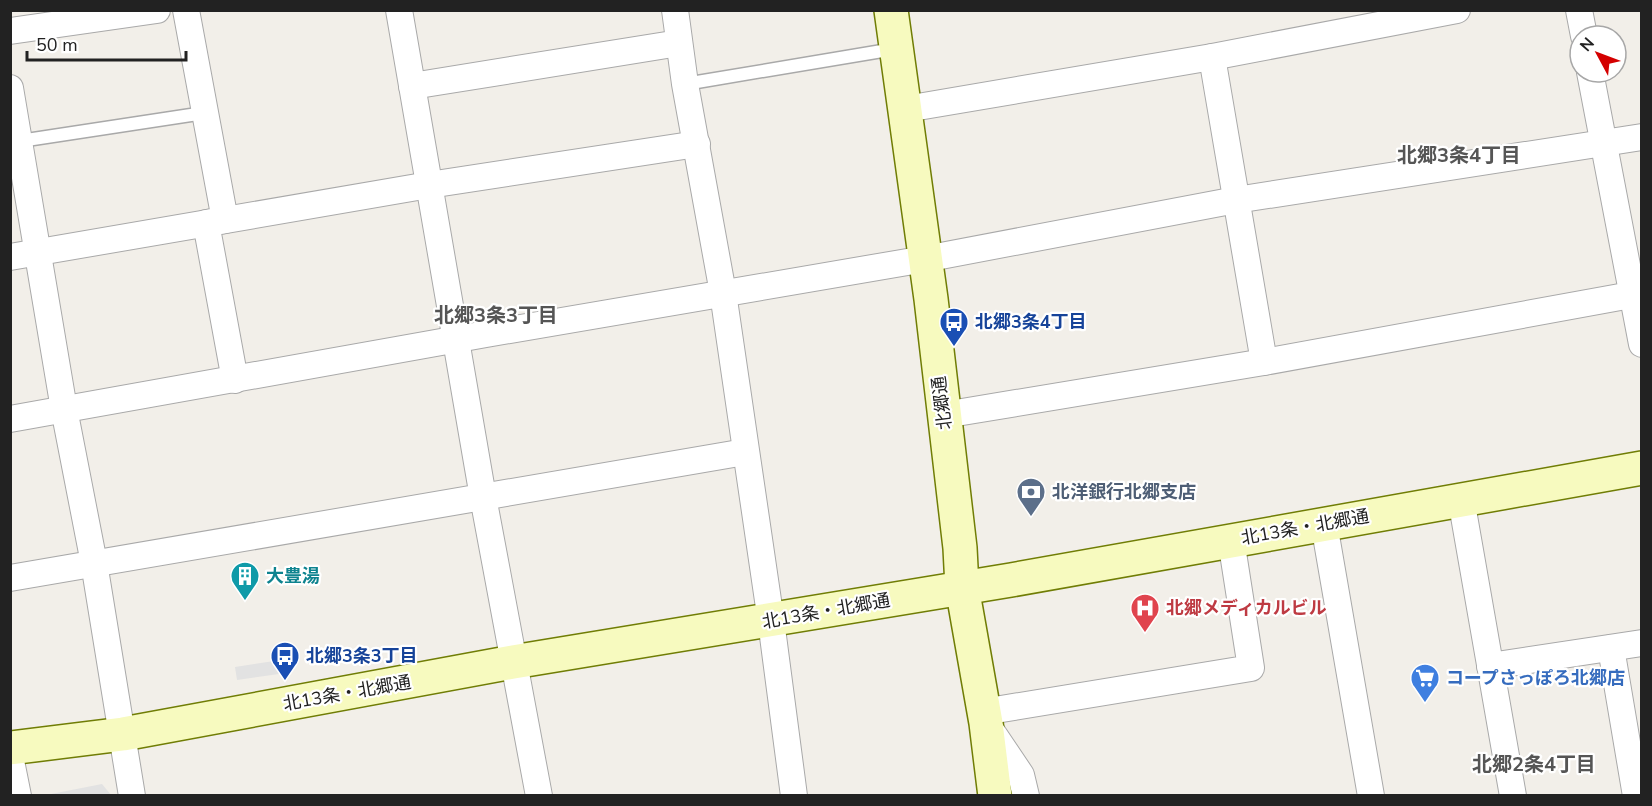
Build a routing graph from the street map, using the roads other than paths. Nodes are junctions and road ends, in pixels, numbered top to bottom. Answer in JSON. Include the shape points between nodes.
{"nodes":[{"id":1,"x":157,"y":10,"type":"edge"},
{"id":2,"x":186,"y":10,"type":"edge"},
{"id":3,"x":399,"y":10,"type":"edge"},
{"id":4,"x":675,"y":10,"type":"edge"},
{"id":5,"x":891,"y":10,"type":"edge"},
{"id":6,"x":1457,"y":10,"type":"edge"},
{"id":7,"x":98,"y":14,"type":"edge"},
{"id":8,"x":1375,"y":18,"type":"edge"},
{"id":9,"x":10,"y":31,"type":"edge"},
{"id":10,"x":679,"y":43,"type":"junction"},
{"id":11,"x":896,"y":48,"type":"junction"},
{"id":12,"x":1212,"y":57,"type":"junction"},
{"id":13,"x":685,"y":84,"type":"junction"},
{"id":14,"x":1592,"y":84,"type":"edge"},
{"id":15,"x":412,"y":86,"type":"junction"},
{"id":16,"x":10,"y":88,"type":"edge"},
{"id":17,"x":906,"y":109,"type":"junction"},
{"id":18,"x":204,"y":113,"type":"junction"},
{"id":19,"x":1641,"y":136,"type":"edge"},
{"id":20,"x":20,"y":141,"type":"junction"},
{"id":21,"x":1604,"y":143,"type":"junction"},
{"id":22,"x":697,"y":144,"type":"junction"},
{"id":23,"x":429,"y":186,"type":"junction"},
{"id":24,"x":1236,"y":200,"type":"junction"},
{"id":25,"x":206,"y":223,"type":"junction"},
{"id":26,"x":38,"y":253,"type":"junction"},
{"id":27,"x":10,"y":258,"type":"edge"},
{"id":28,"x":925,"y":259,"type":"junction"},
{"id":29,"x":723,"y":293,"type":"junction"},
{"id":30,"x":1637,"y":294,"type":"edge"},
{"id":31,"x":455,"y":339,"type":"junction"},
{"id":32,"x":1641,"y":344,"type":"edge"},
{"id":33,"x":1264,"y":362,"type":"junction"},
{"id":34,"x":235,"y":380,"type":"junction"},
{"id":35,"x":64,"y":410,"type":"junction"},
{"id":36,"x":944,"y":415,"type":"junction"},
{"id":37,"x":10,"y":419,"type":"edge"},
{"id":38,"x":745,"y":452,"type":"junction"},
{"id":39,"x":1641,"y":468,"type":"edge"},
{"id":40,"x":483,"y":498,"type":"junction"},
{"id":41,"x":1461,"y":499,"type":"junction"},
{"id":42,"x":1324,"y":524,"type":"junction"},
{"id":43,"x":1231,"y":540,"type":"junction"},
{"id":44,"x":94,"y":563,"type":"junction"},
{"id":45,"x":10,"y":578,"type":"edge"},
{"id":46,"x":962,"y":587,"type":"junction"},
{"id":47,"x":771,"y":621,"type":"junction"},
{"id":48,"x":1641,"y":643,"type":"edge"},
{"id":49,"x":1611,"y":648,"type":"junction"},
{"id":50,"x":513,"y":662,"type":"junction"},
{"id":51,"x":1490,"y":666,"type":"junction"},
{"id":52,"x":985,"y":718,"type":"junction"},
{"id":53,"x":123,"y":734,"type":"junction"},
{"id":54,"x":10,"y":748,"type":"edge"},
{"id":55,"x":10,"y":756,"type":"edge"},
{"id":56,"x":988,"y":787,"type":"edge"},
{"id":57,"x":18,"y":795,"type":"edge"},
{"id":58,"x":132,"y":795,"type":"edge"},
{"id":59,"x":539,"y":795,"type":"edge"},
{"id":60,"x":794,"y":795,"type":"edge"},
{"id":61,"x":1026,"y":795,"type":"edge"},
{"id":62,"x":1371,"y":795,"type":"edge"},
{"id":63,"x":1512,"y":795,"type":"edge"},
{"id":64,"x":1636,"y":795,"type":"edge"}],
"edges":[{"from":1,"to":7,"type":"street"},
{"from":2,"to":18,"type":"street"},
{"from":3,"to":15,"type":"street"},
{"from":4,"to":10,"type":"street"},
{"from":5,"to":11,"type":"main road","name":"北郷通"},
{"from":6,"to":8,"type":"street"},
{"from":7,"to":9,"type":"street"},
{"from":8,"to":12,"type":"street"},
{"from":10,"to":13,"type":"street"},
{"from":10,"to":15,"type":"street"},
{"from":11,"to":13,"type":"lane"},
{"from":11,"to":17,"type":"main road","name":"北郷通"},
{"from":12,"to":17,"type":"street"},
{"from":12,"to":24,"type":"street"},
{"from":13,"to":22,"type":"street"},
{"from":14,"to":21,"type":"street"},
{"from":15,"to":23,"type":"street"},
{"from":16,"to":20,"type":"street"},
{"from":17,"to":28,"type":"main road","name":"北郷通"},
{"from":18,"to":20,"type":"lane"},
{"from":18,"to":25,"type":"street","via":[[225,220]]},
{"from":19,"to":21,"type":"street"},
{"from":20,"to":26,"type":"street"},
{"from":21,"to":24,"type":"street"},
{"from":21,"to":30,"type":"street"},
{"from":22,"to":23,"type":"street"},
{"from":22,"to":29,"type":"street"},
{"from":23,"to":25,"type":"street"},
{"from":23,"to":31,"type":"street"},
{"from":24,"to":28,"type":"street"},
{"from":24,"to":33,"type":"street"},
{"from":25,"to":26,"type":"street"},
{"from":25,"to":34,"type":"street"},
{"from":26,"to":27,"type":"street"},
{"from":26,"to":35,"type":"street"},
{"from":28,"to":29,"type":"street"},
{"from":28,"to":36,"type":"main road","name":"北郷通"},
{"from":29,"to":31,"type":"street"},
{"from":29,"to":38,"type":"street"},
{"from":30,"to":32,"type":"street"},
{"from":30,"to":33,"type":"street"},
{"from":31,"to":34,"type":"street"},
{"from":31,"to":40,"type":"street"},
{"from":33,"to":36,"type":"street"},
{"from":34,"to":35,"type":"street"},
{"from":35,"to":37,"type":"street"},
{"from":35,"to":44,"type":"street"},
{"from":36,"to":46,"type":"main road","name":"北郷通"},
{"from":38,"to":40,"type":"street"},
{"from":38,"to":47,"type":"street"},
{"from":39,"to":41,"type":"main road","name":"北13条・北郷通"},
{"from":40,"to":44,"type":"street"},
{"from":40,"to":50,"type":"street"},
{"from":41,"to":42,"type":"main road","name":"北13条・北郷通"},
{"from":41,"to":51,"type":"street"},
{"from":42,"to":43,"type":"main road","name":"北13条・北郷通"},
{"from":42,"to":62,"type":"street"},
{"from":43,"to":46,"type":"main road","name":"北13条・北郷通"},
{"from":43,"to":52,"type":"street","via":[[1251,668]]},
{"from":44,"to":45,"type":"street"},
{"from":44,"to":53,"type":"street"},
{"from":46,"to":47,"type":"main road","name":"北13条・北郷通"},
{"from":46,"to":52,"type":"main road","name":"北郷通"},
{"from":47,"to":50,"type":"main road","name":"北13条・北郷通"},
{"from":47,"to":60,"type":"street"},
{"from":48,"to":49,"type":"street"},
{"from":49,"to":51,"type":"street"},
{"from":49,"to":64,"type":"street"},
{"from":50,"to":53,"type":"main road","name":"北13条・北郷通"},
{"from":50,"to":59,"type":"street"},
{"from":51,"to":63,"type":"street"},
{"from":52,"to":56,"type":"main road","name":"北郷通"},
{"from":52,"to":61,"type":"street","via":[[1021,775]]},
{"from":53,"to":54,"type":"main road","name":"北13条・北郷通"},
{"from":53,"to":58,"type":"street"},
{"from":55,"to":57,"type":"street"}]}
